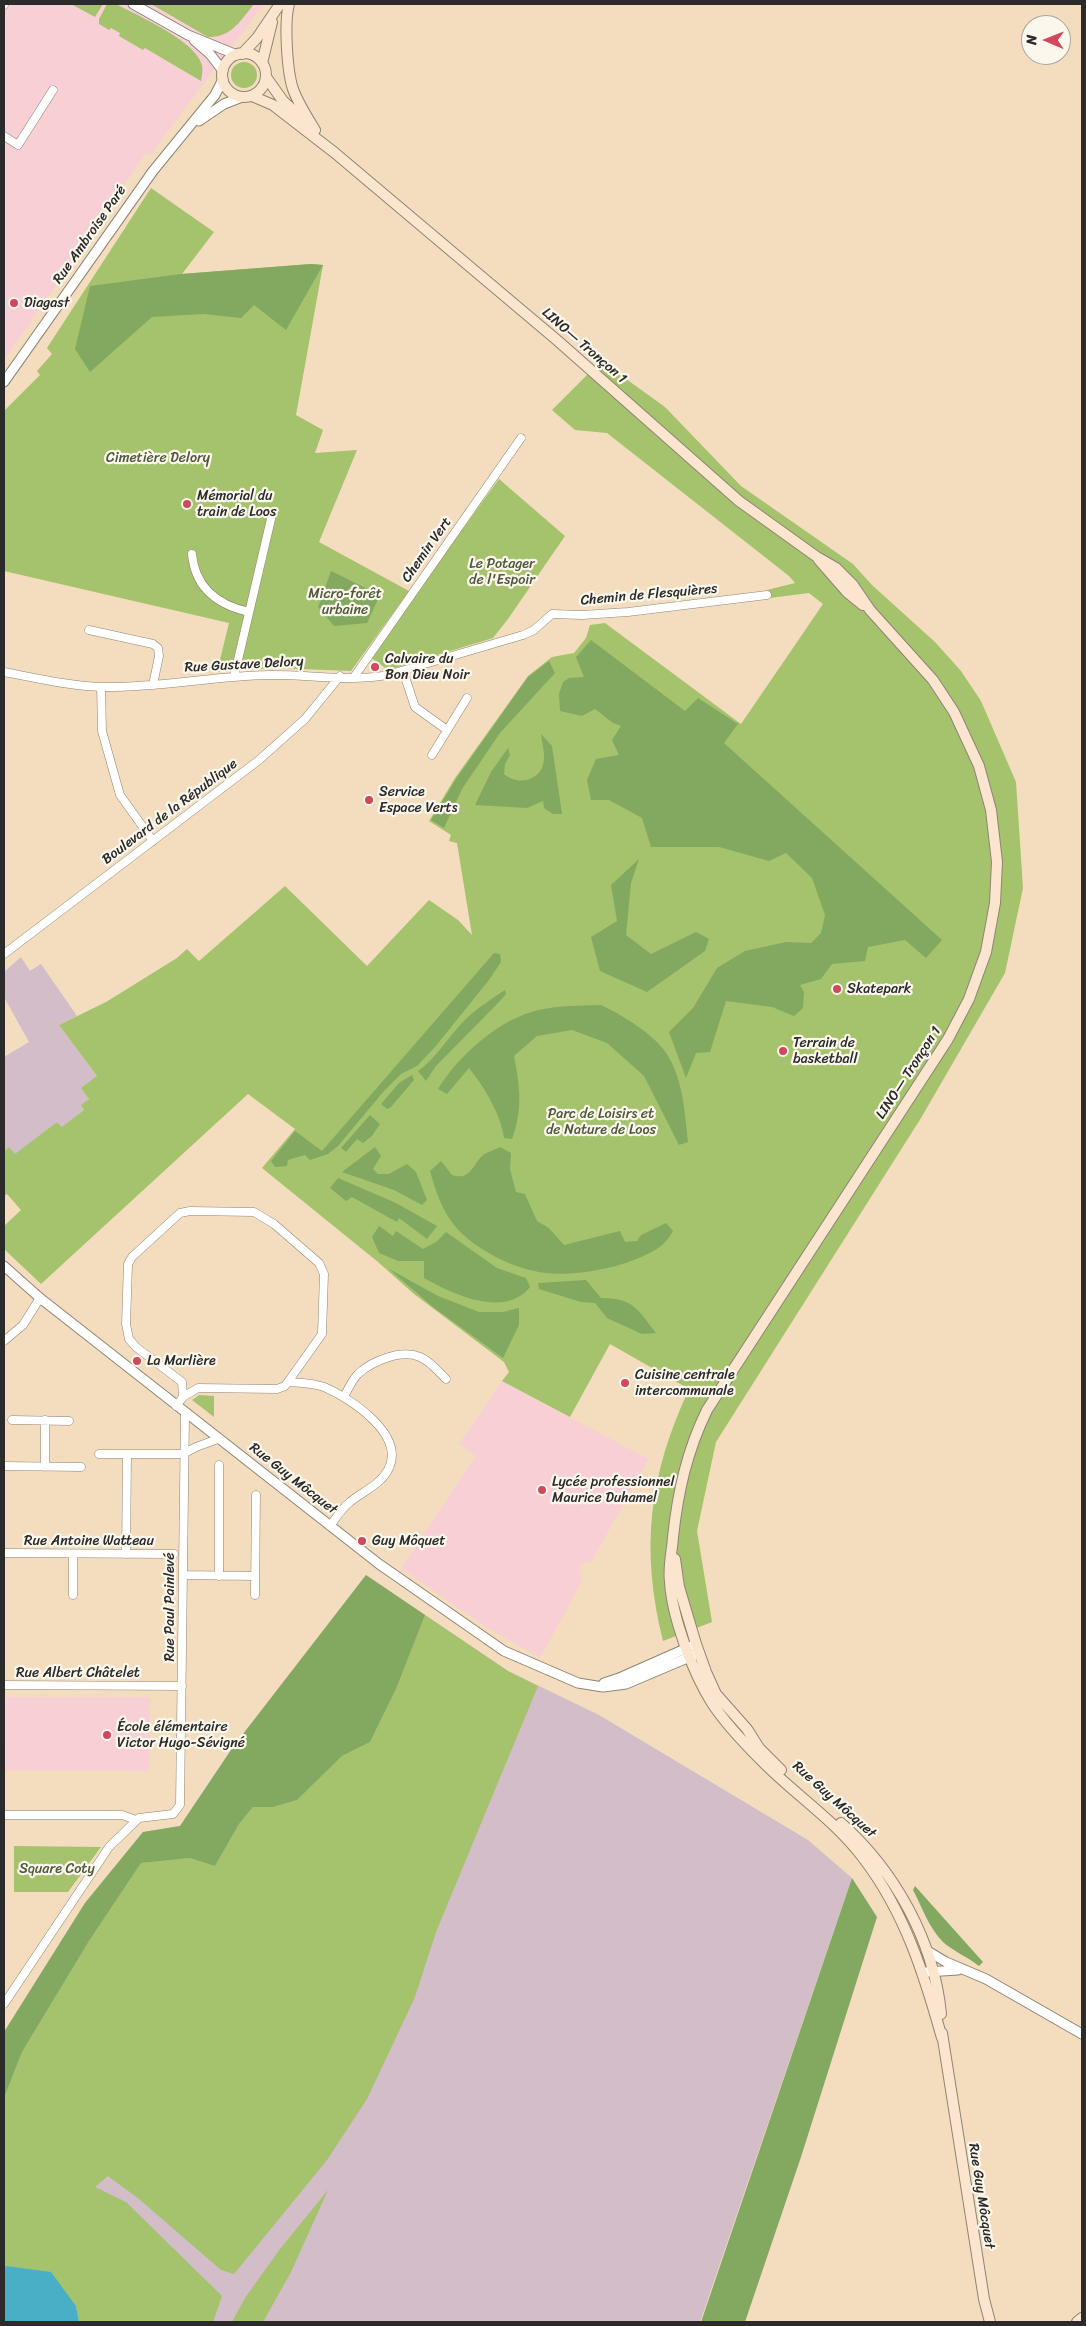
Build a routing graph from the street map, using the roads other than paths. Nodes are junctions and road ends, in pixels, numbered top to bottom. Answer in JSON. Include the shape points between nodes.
{"nodes":[{"id":1,"x":133,"y":4,"type":"edge"},
{"id":2,"x":289,"y":4,"type":"edge"},
{"id":3,"x":278,"y":7,"type":"edge"},
{"id":4,"x":188,"y":35,"type":"junction"},
{"id":5,"x":240,"y":54,"type":"junction"},
{"id":6,"x":262,"y":62,"type":"junction"},
{"id":7,"x":223,"y":75,"type":"junction"},
{"id":8,"x":266,"y":77,"type":"junction"},
{"id":9,"x":54,"y":90,"type":"dead end"},
{"id":10,"x":247,"y":96,"type":"junction"},
{"id":11,"x":315,"y":130,"type":"junction"},
{"id":12,"x":185,"y":132,"type":"junction"},
{"id":13,"x":4,"y":136,"type":"edge"},
{"id":14,"x":335,"y":153,"type":"junction"},
{"id":15,"x":4,"y":382,"type":"edge"},
{"id":16,"x":521,"y":438,"type":"dead end"},
{"id":17,"x":271,"y":519,"type":"dead end"},
{"id":18,"x":192,"y":554,"type":"dead end"},
{"id":19,"x":767,"y":595,"type":"dead end"},
{"id":20,"x":249,"y":612,"type":"junction"},
{"id":21,"x":89,"y":630,"type":"dead end"},
{"id":22,"x":403,"y":671,"type":"junction"},
{"id":23,"x":4,"y":672,"type":"edge"},
{"id":24,"x":340,"y":676,"type":"junction"},
{"id":25,"x":234,"y":677,"type":"junction"},
{"id":26,"x":354,"y":677,"type":"junction"},
{"id":27,"x":366,"y":678,"type":"joint"},
{"id":28,"x":153,"y":685,"type":"junction"},
{"id":29,"x":101,"y":687,"type":"junction"},
{"id":30,"x":467,"y":698,"type":"dead end"},
{"id":31,"x":447,"y":730,"type":"junction"},
{"id":32,"x":432,"y":755,"type":"dead end"},
{"id":33,"x":153,"y":841,"type":"junction"},
{"id":34,"x":4,"y":954,"type":"edge"},
{"id":35,"x":4,"y":1266,"type":"edge"},
{"id":36,"x":40,"y":1298,"type":"junction"},
{"id":37,"x":4,"y":1341,"type":"edge"},
{"id":38,"x":446,"y":1379,"type":"dead end"},
{"id":39,"x":290,"y":1382,"type":"junction"},
{"id":40,"x":183,"y":1397,"type":"junction"},
{"id":41,"x":344,"y":1397,"type":"junction"},
{"id":42,"x":176,"y":1406,"type":"junction"},
{"id":43,"x":185,"y":1413,"type":"junction"},
{"id":44,"x":12,"y":1420,"type":"dead end"},
{"id":45,"x":45,"y":1420,"type":"junction"},
{"id":46,"x":69,"y":1421,"type":"dead end"},
{"id":47,"x":218,"y":1439,"type":"junction"},
{"id":48,"x":99,"y":1454,"type":"dead end"},
{"id":49,"x":128,"y":1454,"type":"junction"},
{"id":50,"x":183,"y":1454,"type":"junction"},
{"id":51,"x":219,"y":1465,"type":"dead end"},
{"id":52,"x":4,"y":1466,"type":"edge"},
{"id":53,"x":44,"y":1467,"type":"junction"},
{"id":54,"x":81,"y":1467,"type":"dead end"},
{"id":55,"x":256,"y":1495,"type":"dead end"},
{"id":56,"x":330,"y":1526,"type":"junction"},
{"id":57,"x":4,"y":1553,"type":"edge"},
{"id":58,"x":73,"y":1554,"type":"junction"},
{"id":59,"x":126,"y":1554,"type":"junction"},
{"id":60,"x":174,"y":1554,"type":"dead end"},
{"id":61,"x":183,"y":1576,"type":"junction"},
{"id":62,"x":219,"y":1576,"type":"junction"},
{"id":63,"x":255,"y":1576,"type":"junction"},
{"id":64,"x":255,"y":1595,"type":"dead end"},
{"id":65,"x":73,"y":1596,"type":"dead end"},
{"id":66,"x":693,"y":1650,"type":"junction"},
{"id":67,"x":4,"y":1685,"type":"edge"},
{"id":68,"x":182,"y":1686,"type":"junction"},
{"id":69,"x":4,"y":1815,"type":"edge"},
{"id":70,"x":136,"y":1820,"type":"junction"},
{"id":71,"x":926,"y":1950,"type":"junction"},
{"id":72,"x":927,"y":1971,"type":"junction"},
{"id":73,"x":966,"y":1971,"type":"junction"},
{"id":74,"x":4,"y":2004,"type":"edge"},
{"id":75,"x":1082,"y":2034,"type":"edge"},
{"id":76,"x":984,"y":2299,"type":"junction"},
{"id":77,"x":1082,"y":2318,"type":"edge"},
{"id":78,"x":984,"y":2322,"type":"edge"},
{"id":79,"x":990,"y":2322,"type":"edge"},
{"id":80,"x":1077,"y":2322,"type":"edge"}],
"edges":[{"from":1,"to":4,"type":"street"},
{"from":2,"to":11,"type":"main road","via":[[286,30],[291,81]]},
{"from":3,"to":5,"type":"main road","via":[[257,38]]},
{"from":3,"to":6,"type":"main road"},
{"from":4,"to":5,"type":"street"},
{"from":4,"to":7,"type":"street","via":[[205,50]]},
{"from":5,"to":6,"type":"main road","via":[[254,56]]},
{"from":5,"to":7,"type":"main road","via":[[228,61]]},
{"from":6,"to":8,"type":"main road"},
{"from":7,"to":10,"type":"main road","via":[[230,92]]},
{"from":7,"to":12,"type":"street","name":"Rue Ambroise Paré","via":[[215,95]]},
{"from":8,"to":10,"type":"main road","via":[[262,88]]},
{"from":8,"to":11,"type":"main road","via":[[291,109]]},
{"from":9,"to":13,"type":"street","via":[[18,145]]},
{"from":10,"to":12,"type":"street","name":"Rue Ambroise Paré","via":[[224,104]]},
{"from":10,"to":14,"type":"main road","via":[[273,105]]},
{"from":11,"to":14,"type":"main road"},
{"from":12,"to":15,"type":"street","name":"Rue Ambroise Paré","via":[[153,171]]},
{"from":14,"to":66,"type":"main road","name":"LINO— Tronçon 1","via":[[558,341],[739,501],[839,570],[937,685],[975,756],[988,799],[995,840],[997,882],[990,934],[974,987],[953,1031],[707,1410],[694,1440],[676,1504],[673,1538],[676,1574]]},
{"from":16,"to":26,"type":"street","name":"Chemin Vert"},
{"from":17,"to":20,"type":"street"},
{"from":18,"to":20,"type":"street","via":[[195,572],[206,590],[227,605]]},
{"from":19,"to":22,"type":"street","name":"Chemin de Flesquières","via":[[622,613],[556,613],[523,635]]},
{"from":20,"to":25,"type":"street"},
{"from":21,"to":28,"type":"street","via":[[153,644],[158,648]]},
{"from":22,"to":27,"type":"street","name":"Chemin de Flesquières"},
{"from":22,"to":31,"type":"street","via":[[415,707]]},
{"from":23,"to":29,"type":"street","name":"Rue Gustave Delory"},
{"from":24,"to":25,"type":"street","name":"Rue Gustave Delory"},
{"from":24,"to":26,"type":"street","name":"Rue Gustave Delory"},
{"from":24,"to":33,"type":"street","name":"Boulevard de la République","via":[[315,709],[288,735]]},
{"from":25,"to":28,"type":"street","name":"Rue Gustave Delory"},
{"from":26,"to":27,"type":"street","name":"Rue Gustave Delory"},
{"from":28,"to":29,"type":"street","name":"Rue Gustave Delory"},
{"from":29,"to":33,"type":"street","via":[[102,731],[120,795]]},
{"from":30,"to":31,"type":"street"},
{"from":31,"to":32,"type":"street"},
{"from":33,"to":34,"type":"street","name":"Boulevard de la République"},
{"from":35,"to":36,"type":"street","name":"Rue Guy Môcquet"},
{"from":36,"to":37,"type":"street","via":[[23,1325]]},
{"from":36,"to":42,"type":"street","name":"Rue Guy Môcquet"},
{"from":38,"to":41,"type":"street","via":[[424,1359],[401,1355],[371,1365],[358,1374]]},
{"from":39,"to":40,"type":"street","via":[[276,1389],[198,1388]]},
{"from":39,"to":40,"type":"street","via":[[322,1334],[324,1274],[319,1263],[274,1224],[254,1212],[190,1211],[175,1217],[132,1257],[126,1273],[126,1324],[130,1338],[136,1347],[182,1382]]},
{"from":39,"to":41,"type":"street","via":[[314,1384]]},
{"from":40,"to":42,"type":"street"},
{"from":41,"to":56,"type":"street","via":[[372,1418],[388,1442],[391,1458],[384,1476],[348,1504]]},
{"from":42,"to":43,"type":"street","name":"Rue Guy Môcquet"},
{"from":43,"to":47,"type":"street","name":"Rue Guy Môcquet"},
{"from":43,"to":50,"type":"street","name":"Rue Paul Painlevé"},
{"from":44,"to":45,"type":"street"},
{"from":45,"to":46,"type":"street"},
{"from":45,"to":53,"type":"street"},
{"from":47,"to":50,"type":"street"},
{"from":47,"to":56,"type":"street","name":"Rue Guy Môcquet"},
{"from":48,"to":49,"type":"street"},
{"from":49,"to":50,"type":"street"},
{"from":49,"to":59,"type":"street"},
{"from":50,"to":61,"type":"street","name":"Rue Paul Painlevé"},
{"from":51,"to":62,"type":"street"},
{"from":52,"to":53,"type":"street"},
{"from":53,"to":54,"type":"street"},
{"from":55,"to":63,"type":"street"},
{"from":56,"to":66,"type":"street","name":"Rue Guy Môcquet","via":[[497,1646],[584,1685],[621,1685]]},
{"from":57,"to":58,"type":"street","name":"Rue Antoine Watteau"},
{"from":58,"to":59,"type":"street","name":"Rue Antoine Watteau"},
{"from":58,"to":65,"type":"street"},
{"from":59,"to":60,"type":"street","name":"Rue Antoine Watteau"},
{"from":61,"to":62,"type":"street"},
{"from":61,"to":68,"type":"street","name":"Rue Paul Painlevé"},
{"from":62,"to":63,"type":"street"},
{"from":63,"to":64,"type":"street"},
{"from":66,"to":71,"type":"main road","name":"Rue Guy Môcquet","via":[[718,1698],[763,1752],[845,1826],[880,1863],[906,1903]]},
{"from":66,"to":72,"type":"main road","name":"Rue Guy Môcquet","via":[[706,1692],[720,1713],[761,1761],[831,1821],[869,1866],[897,1910]]},
{"from":67,"to":68,"type":"street","name":"Rue Albert Châtelet"},
{"from":68,"to":70,"type":"street","name":"Rue Paul Painlevé","via":[[181,1800],[178,1809],[173,1814],[145,1816]]},
{"from":69,"to":70,"type":"street","via":[[119,1815]]},
{"from":70,"to":74,"type":"street","via":[[100,1859]]},
{"from":71,"to":72,"type":"main road","name":"Rue Guy Môcquet"},
{"from":71,"to":73,"type":"street"},
{"from":72,"to":73,"type":"street"},
{"from":72,"to":76,"type":"main road","name":"Rue Guy Môcquet","via":[[940,2005],[942,2038]]},
{"from":73,"to":75,"type":"street","via":[[986,1979]]},
{"from":76,"to":78,"type":"main road","name":"Rue Guy Môcquet"},
{"from":76,"to":79,"type":"main road","name":"Rue Guy Môcquet"},
{"from":77,"to":80,"type":"main road"}]}
